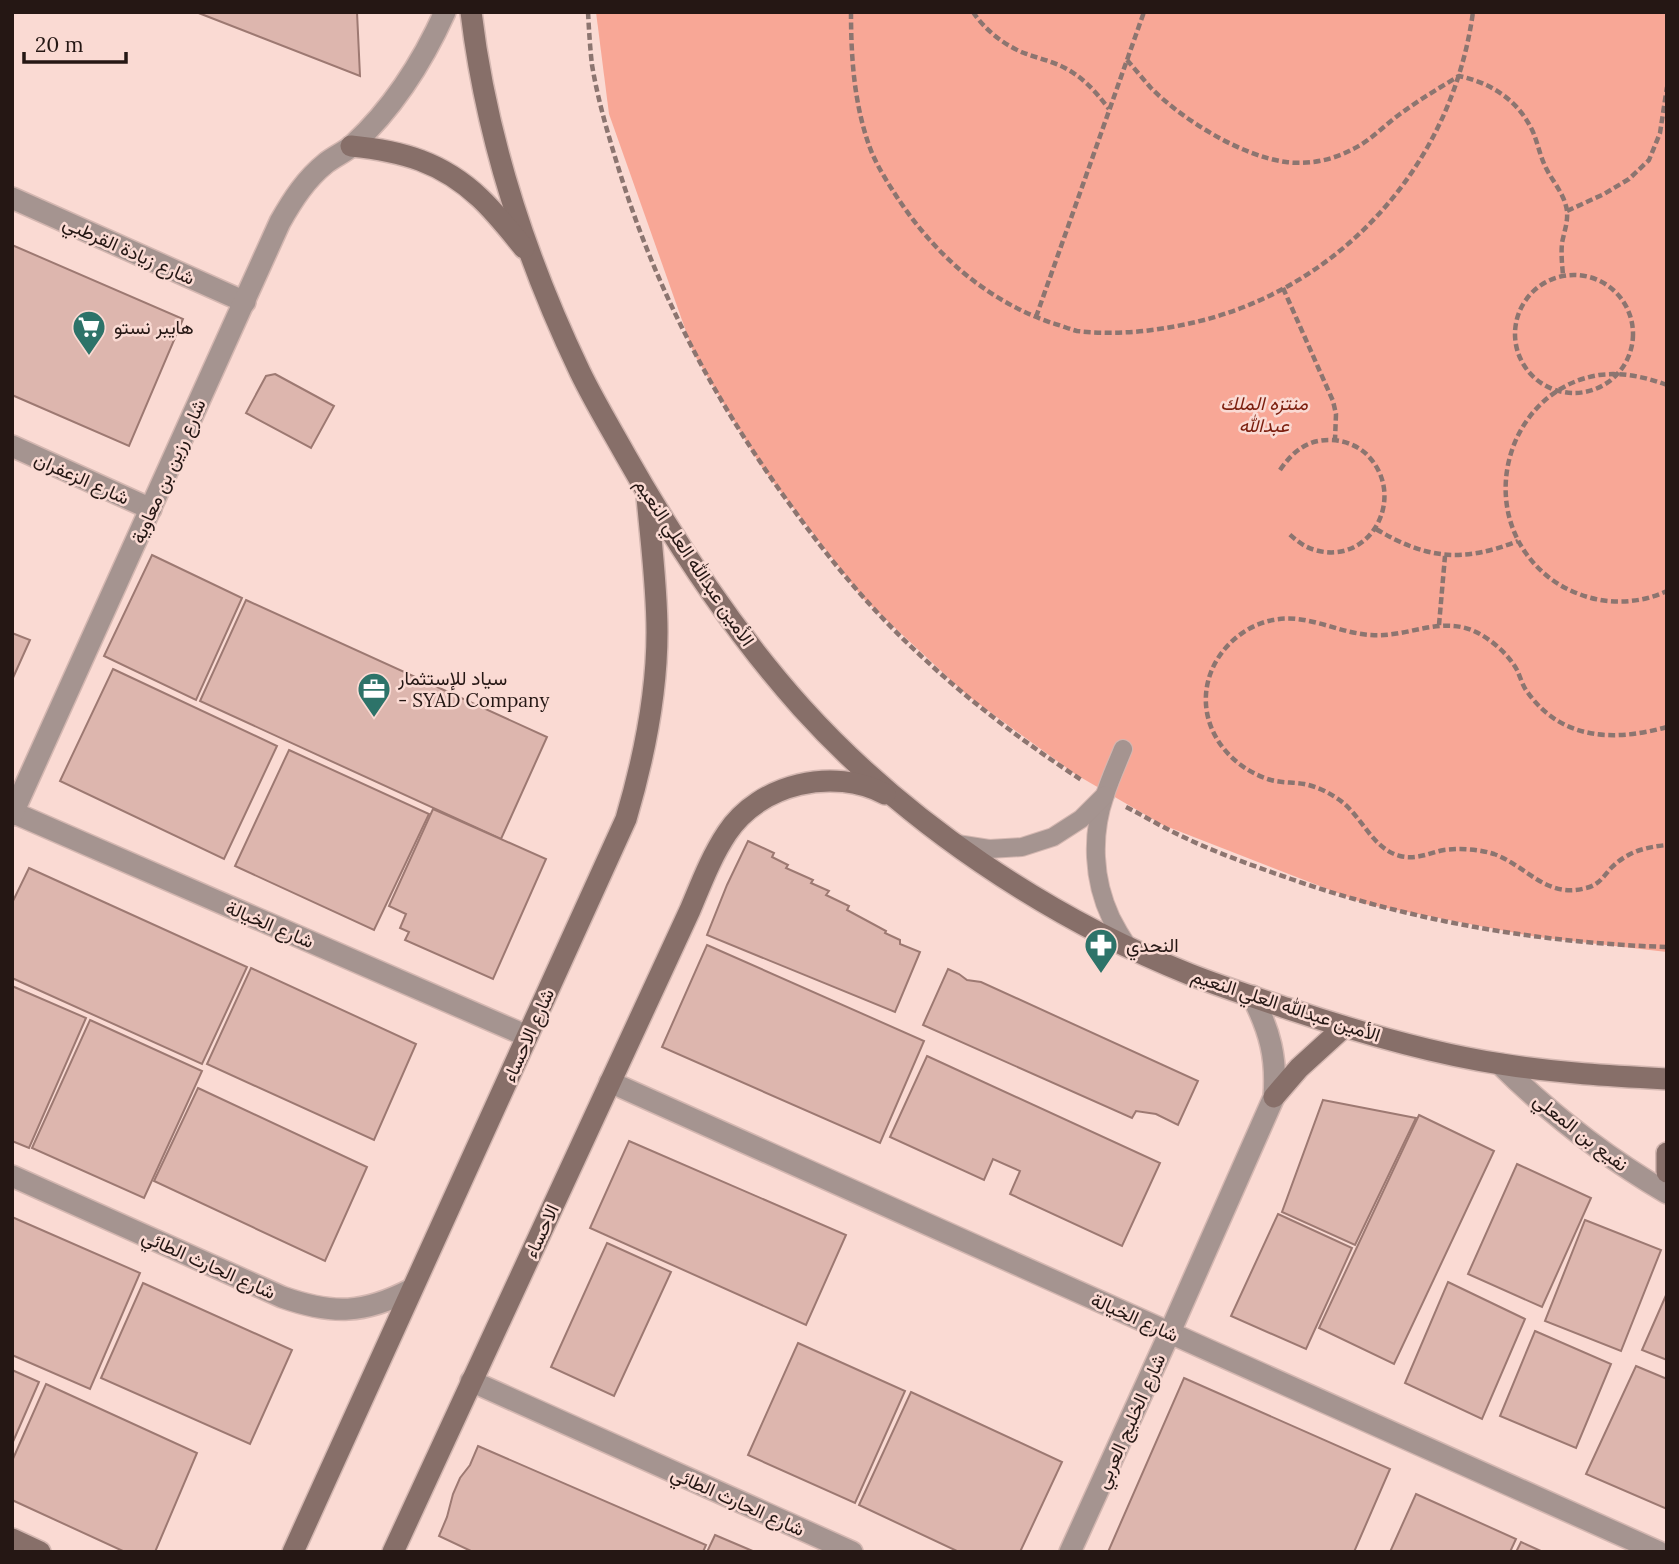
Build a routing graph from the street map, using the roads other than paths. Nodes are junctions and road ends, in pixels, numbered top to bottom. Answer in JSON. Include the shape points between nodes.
{"nodes":[{"id":1,"x":445,"y":12,"type":"edge"},
{"id":2,"x":471,"y":12,"type":"edge"},
{"id":3,"x":351,"y":146,"type":"junction"},
{"id":4,"x":12,"y":198,"type":"edge"},
{"id":5,"x":530,"y":255,"type":"junction"},
{"id":6,"x":245,"y":302,"type":"junction"},
{"id":7,"x":12,"y":446,"type":"edge"},
{"id":8,"x":646,"y":492,"type":"junction"},
{"id":9,"x":151,"y":509,"type":"junction"},
{"id":10,"x":1124,"y":749,"type":"dead end"},
{"id":11,"x":1104,"y":795,"type":"junction"},
{"id":12,"x":903,"y":804,"type":"junction"},
{"id":13,"x":13,"y":813,"type":"edge"},
{"id":14,"x":956,"y":844,"type":"junction"},
{"id":15,"x":1128,"y":947,"type":"junction"},
{"id":16,"x":1252,"y":996,"type":"junction"},
{"id":17,"x":1344,"y":1027,"type":"junction"},
{"id":18,"x":527,"y":1036,"type":"junction"},
{"id":19,"x":1500,"y":1064,"type":"junction"},
{"id":20,"x":1667,"y":1079,"type":"edge"},
{"id":21,"x":610,"y":1082,"type":"junction"},
{"id":22,"x":1274,"y":1097,"type":"junction"},
{"id":23,"x":1667,"y":1153,"type":"edge"},
{"id":24,"x":1667,"y":1172,"type":"edge"},
{"id":25,"x":12,"y":1176,"type":"edge"},
{"id":26,"x":1667,"y":1193,"type":"edge"},
{"id":27,"x":412,"y":1289,"type":"junction"},
{"id":28,"x":1170,"y":1332,"type":"junction"},
{"id":29,"x":471,"y":1381,"type":"junction"},
{"id":30,"x":12,"y":1539,"type":"edge"},
{"id":31,"x":295,"y":1550,"type":"edge"},
{"id":32,"x":40,"y":1552,"type":"edge"},
{"id":33,"x":393,"y":1552,"type":"edge"},
{"id":34,"x":852,"y":1552,"type":"edge"},
{"id":35,"x":1070,"y":1552,"type":"edge"},
{"id":36,"x":1659,"y":1552,"type":"edge"}],
"edges":[{"from":1,"to":3,"type":"street","name":"شارع رزين بن معاوية","via":[[417,67]]},
{"from":2,"to":5,"type":"main road","name":"الأمين عبدالله العلي النعيم","via":[[488,112]]},
{"from":3,"to":5,"type":"main road","via":[[421,160],[452,176],[480,198]]},
{"from":3,"to":6,"type":"street","name":"شارع رزين بن معاوية","via":[[309,178],[293,199]]},
{"from":4,"to":6,"type":"street","name":"شارع زيادة القرطبي"},
{"from":5,"to":8,"type":"main road","name":"الأمين عبدالله العلي النعيم","via":[[582,376]]},
{"from":6,"to":9,"type":"street","name":"شارع رزين بن معاوية"},
{"from":7,"to":9,"type":"street","name":"شارع الزعفران"},
{"from":8,"to":12,"type":"main road","name":"الأمين عبدالله العلي النعيم","via":[[760,659],[814,720]]},
{"from":8,"to":18,"type":"main road","name":"شارع الاحساء","via":[[657,634],[650,716],[639,773],[626,819]]},
{"from":9,"to":13,"type":"street","name":"شارع رزين بن معاوية"},
{"from":10,"to":11,"type":"lane"},
{"from":11,"to":14,"type":"lane","via":[[1082,819],[1054,837],[1022,847]]},
{"from":11,"to":15,"type":"lane","via":[[1095,858],[1111,919]]},
{"from":12,"to":14,"type":"main road","name":"الأمين عبدالله العلي النعيم"},
{"from":12,"to":21,"type":"main road","name":"الاحساء","via":[[874,788],[843,781],[810,781],[751,807],[729,830],[712,859]]},
{"from":13,"to":18,"type":"street","name":"شارع الخيالة"},
{"from":14,"to":15,"type":"main road","name":"الأمين عبدالله العلي النعيم","via":[[1011,883]]},
{"from":15,"to":16,"type":"main road","name":"الأمين عبدالله العلي النعيم"},
{"from":16,"to":17,"type":"main road","name":"الأمين عبدالله العلي النعيم"},
{"from":16,"to":22,"type":"street","via":[[1274,1055]]},
{"from":17,"to":19,"type":"main road","name":"الأمين عبدالله العلي النعيم"},
{"from":17,"to":22,"type":"main road"},
{"from":18,"to":27,"type":"main road","name":"شارع الاحساء"},
{"from":19,"to":20,"type":"main road","name":"الأمين عبدالله العلي النعيم"},
{"from":19,"to":26,"type":"street","name":"نفيع بن المعلي","via":[[1564,1123]]},
{"from":21,"to":28,"type":"street","name":"شارع الخيالة"},
{"from":21,"to":29,"type":"main road","name":"الاحساء"},
{"from":22,"to":28,"type":"street","name":"شارع الخليج العربي"},
{"from":23,"to":24,"type":"main road"},
{"from":25,"to":27,"type":"street","name":"شارع الحارث الطائي","via":[[304,1304],[326,1309],[371,1307]]},
{"from":27,"to":31,"type":"main road","name":"شارع الاحساء"},
{"from":28,"to":35,"type":"street","name":"شارع الخليج العربي"},
{"from":28,"to":36,"type":"street","name":"شارع الخيالة"},
{"from":29,"to":33,"type":"main road","name":"الاحساء"},
{"from":29,"to":34,"type":"street","name":"شارع الحارث الطائي"},
{"from":30,"to":32,"type":"main road"}]}
